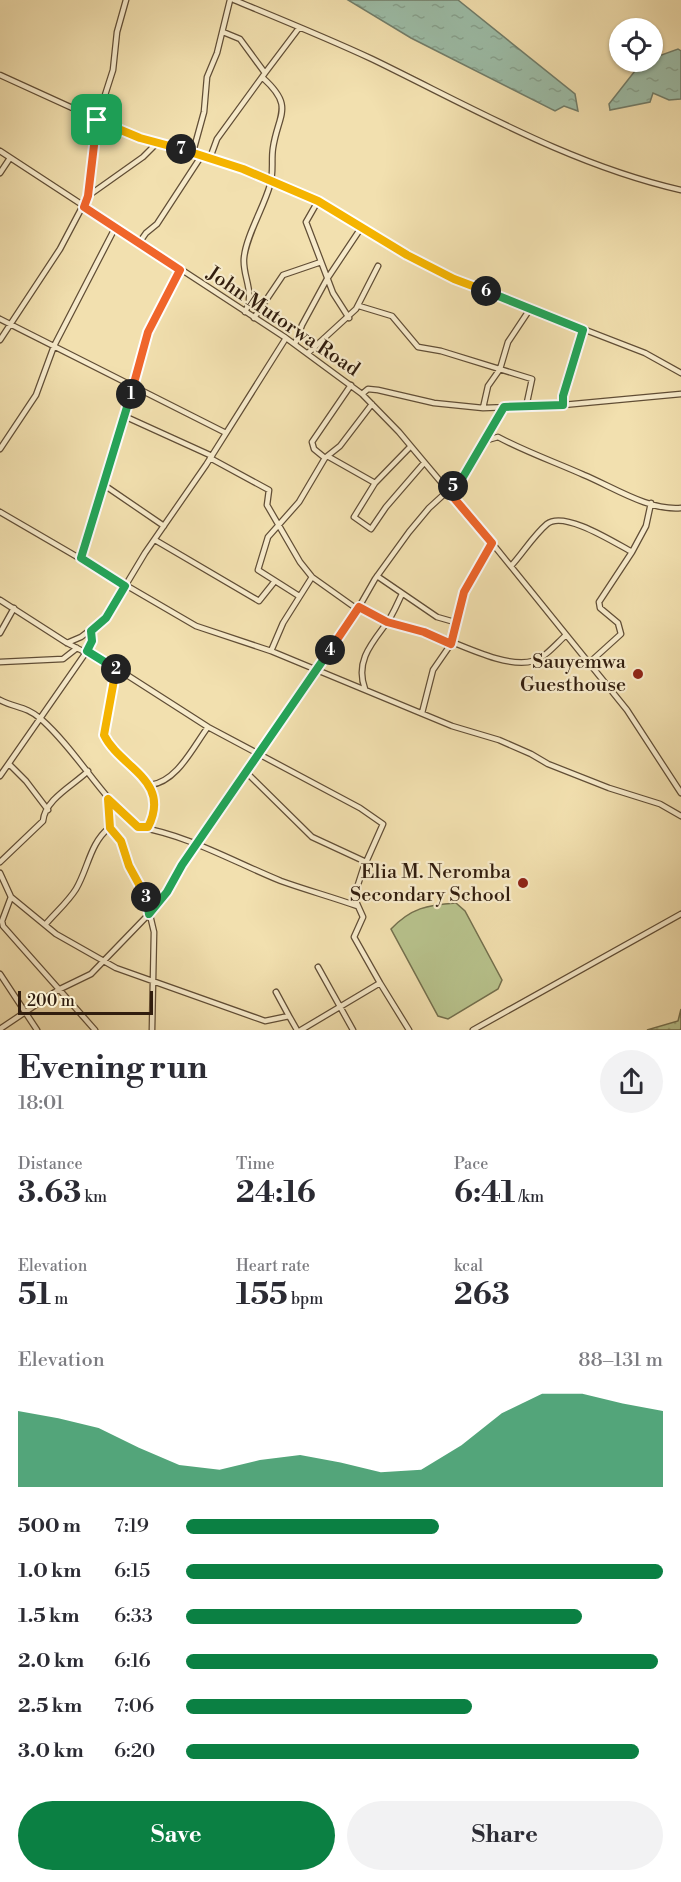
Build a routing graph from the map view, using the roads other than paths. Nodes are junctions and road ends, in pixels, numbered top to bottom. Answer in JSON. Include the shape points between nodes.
{"nodes":[{"id":1,"x":126,"y":0,"type":"edge"},
{"id":2,"x":232,"y":0,"type":"edge"},
{"id":3,"x":299,"y":28,"type":"junction"},
{"id":4,"x":223,"y":32,"type":"junction"},
{"id":5,"x":0,"y":75,"type":"edge"},
{"id":6,"x":264,"y":76,"type":"junction"},
{"id":7,"x":97,"y":120,"type":"junction"},
{"id":8,"x":156,"y":142,"type":"junction"},
{"id":9,"x":0,"y":151,"type":"edge"},
{"id":10,"x":193,"y":152,"type":"junction"},
{"id":11,"x":202,"y":155,"type":"junction"},
{"id":12,"x":10,"y":158,"type":"junction"},
{"id":13,"x":210,"y":158,"type":"junction"},
{"id":14,"x":0,"y":173,"type":"edge"},
{"id":15,"x":271,"y":181,"type":"junction"},
{"id":16,"x":681,"y":190,"type":"edge"},
{"id":17,"x":88,"y":196,"type":"junction"},
{"id":18,"x":318,"y":201,"type":"junction"},
{"id":19,"x":84,"y":207,"type":"junction"},
{"id":20,"x":115,"y":228,"type":"junction"},
{"id":21,"x":361,"y":228,"type":"junction"},
{"id":22,"x":139,"y":243,"type":"junction"},
{"id":23,"x":321,"y":262,"type":"junction"},
{"id":24,"x":378,"y":266,"type":"dead end"},
{"id":25,"x":180,"y":270,"type":"junction"},
{"id":26,"x":327,"y":279,"type":"junction"},
{"id":27,"x":359,"y":306,"type":"junction"},
{"id":28,"x":530,"y":309,"type":"junction"},
{"id":29,"x":245,"y":312,"type":"junction"},
{"id":30,"x":254,"y":318,"type":"junction"},
{"id":31,"x":349,"y":318,"type":"junction"},
{"id":32,"x":0,"y":320,"type":"edge"},
{"id":33,"x":10,"y":326,"type":"junction"},
{"id":34,"x":583,"y":330,"type":"junction"},
{"id":35,"x":286,"y":338,"type":"junction"},
{"id":36,"x":0,"y":340,"type":"edge"},
{"id":37,"x":295,"y":344,"type":"junction"},
{"id":38,"x":54,"y":346,"type":"junction"},
{"id":39,"x":308,"y":353,"type":"junction"},
{"id":40,"x":500,"y":369,"type":"junction"},
{"id":41,"x":681,"y":373,"type":"edge"},
{"id":42,"x":134,"y":385,"type":"junction"},
{"id":43,"x":351,"y":385,"type":"junction"},
{"id":44,"x":362,"y":394,"type":"junction"},
{"id":45,"x":681,"y":394,"type":"edge"},
{"id":46,"x":372,"y":404,"type":"junction"},
{"id":47,"x":563,"y":405,"type":"junction"},
{"id":48,"x":504,"y":407,"type":"junction"},
{"id":49,"x":526,"y":407,"type":"junction"},
{"id":50,"x":483,"y":408,"type":"junction"},
{"id":51,"x":124,"y":416,"type":"junction"},
{"id":52,"x":226,"y":433,"type":"junction"},
{"id":53,"x":487,"y":438,"type":"junction"},
{"id":54,"x":411,"y":447,"type":"junction"},
{"id":55,"x":0,"y":449,"type":"edge"},
{"id":56,"x":211,"y":457,"type":"junction"},
{"id":57,"x":327,"y":458,"type":"junction"},
{"id":58,"x":424,"y":463,"type":"junction"},
{"id":59,"x":375,"y":483,"type":"junction"},
{"id":60,"x":104,"y":485,"type":"junction"},
{"id":61,"x":448,"y":491,"type":"junction"},
{"id":62,"x":651,"y":503,"type":"junction"},
{"id":63,"x":681,"y":508,"type":"edge"},
{"id":64,"x":0,"y":512,"type":"edge"},
{"id":65,"x":280,"y":524,"type":"junction"},
{"id":66,"x":164,"y":526,"type":"junction"},
{"id":67,"x":155,"y":540,"type":"junction"},
{"id":68,"x":492,"y":543,"type":"junction"},
{"id":69,"x":632,"y":552,"type":"junction"},
{"id":70,"x":81,"y":558,"type":"junction"},
{"id":71,"x":511,"y":567,"type":"junction"},
{"id":72,"x":377,"y":576,"type":"junction"},
{"id":73,"x":312,"y":577,"type":"junction"},
{"id":74,"x":276,"y":581,"type":"junction"},
{"id":75,"x":125,"y":586,"type":"junction"},
{"id":76,"x":402,"y":594,"type":"junction"},
{"id":77,"x":299,"y":596,"type":"junction"},
{"id":78,"x":0,"y":600,"type":"edge"},
{"id":79,"x":14,"y":608,"type":"junction"},
{"id":80,"x":358,"y":608,"type":"junction"},
{"id":81,"x":387,"y":622,"type":"junction"},
{"id":82,"x":458,"y":623,"type":"junction"},
{"id":83,"x":91,"y":631,"type":"junction"},
{"id":84,"x":0,"y":633,"type":"edge"},
{"id":85,"x":566,"y":635,"type":"junction"},
{"id":86,"x":67,"y":643,"type":"junction"},
{"id":87,"x":451,"y":644,"type":"junction"},
{"id":88,"x":77,"y":648,"type":"junction"},
{"id":89,"x":87,"y":651,"type":"junction"},
{"id":90,"x":271,"y":651,"type":"junction"},
{"id":91,"x":0,"y":662,"type":"edge"},
{"id":92,"x":589,"y":663,"type":"junction"},
{"id":93,"x":116,"y":668,"type":"junction"},
{"id":94,"x":316,"y":670,"type":"junction"},
{"id":95,"x":365,"y":689,"type":"junction"},
{"id":96,"x":0,"y":700,"type":"edge"},
{"id":97,"x":422,"y":713,"type":"junction"},
{"id":98,"x":41,"y":719,"type":"junction"},
{"id":99,"x":208,"y":727,"type":"junction"},
{"id":100,"x":259,"y":753,"type":"junction"},
{"id":101,"x":9,"y":764,"type":"junction"},
{"id":102,"x":88,"y":771,"type":"junction"},
{"id":103,"x":246,"y":772,"type":"junction"},
{"id":104,"x":0,"y":776,"type":"edge"},
{"id":105,"x":150,"y":785,"type":"junction"},
{"id":106,"x":681,"y":793,"type":"edge"},
{"id":107,"x":108,"y":799,"type":"junction"},
{"id":108,"x":48,"y":810,"type":"junction"},
{"id":109,"x":681,"y":816,"type":"edge"},
{"id":110,"x":148,"y":827,"type":"junction"},
{"id":111,"x":110,"y":828,"type":"junction"},
{"id":112,"x":197,"y":844,"type":"junction"},
{"id":113,"x":0,"y":862,"type":"edge"},
{"id":114,"x":366,"y":862,"type":"junction"},
{"id":115,"x":0,"y":873,"type":"edge"},
{"id":116,"x":11,"y":897,"type":"junction"},
{"id":117,"x":357,"y":906,"type":"junction"},
{"id":118,"x":149,"y":914,"type":"junction"},
{"id":119,"x":681,"y":914,"type":"edge"},
{"id":120,"x":45,"y":925,"type":"junction"},
{"id":121,"x":104,"y":962,"type":"junction"},
{"id":122,"x":318,"y":967,"type":"dead end"},
{"id":123,"x":0,"y":974,"type":"edge"},
{"id":124,"x":152,"y":981,"type":"junction"},
{"id":125,"x":380,"y":983,"type":"junction"},
{"id":126,"x":58,"y":990,"type":"junction"},
{"id":127,"x":276,"y":992,"type":"dead end"},
{"id":128,"x":341,"y":1006,"type":"junction"},
{"id":129,"x":24,"y":1011,"type":"junction"},
{"id":130,"x":289,"y":1016,"type":"junction"},
{"id":131,"x":0,"y":1029,"type":"edge"},
{"id":132,"x":37,"y":1030,"type":"edge"},
{"id":133,"x":95,"y":1030,"type":"edge"},
{"id":134,"x":152,"y":1030,"type":"edge"},
{"id":135,"x":299,"y":1030,"type":"edge"},
{"id":136,"x":353,"y":1030,"type":"edge"},
{"id":137,"x":409,"y":1030,"type":"edge"},
{"id":138,"x":473,"y":1030,"type":"edge"}],
"edges":[{"from":1,"to":7,"type":"street","via":[[117,32],[113,70]]},
{"from":2,"to":3,"type":"street"},
{"from":2,"to":4,"type":"street"},
{"from":3,"to":6,"type":"street"},
{"from":3,"to":16,"type":"street","via":[[520,133],[619,174]]},
{"from":4,"to":6,"type":"street","via":[[240,39]]},
{"from":4,"to":10,"type":"street","via":[[207,77],[204,112]]},
{"from":5,"to":7,"type":"street"},
{"from":6,"to":13,"type":"street","via":[[222,131]]},
{"from":6,"to":15,"type":"street","via":[[275,89],[284,113],[273,149]]},
{"from":7,"to":8,"type":"street"},
{"from":7,"to":17,"type":"street"},
{"from":8,"to":10,"type":"street"},
{"from":8,"to":17,"type":"street","via":[[143,157]]},
{"from":9,"to":12,"type":"street","name":"John Mutorwa Road"},
{"from":10,"to":11,"type":"street"},
{"from":11,"to":13,"type":"street"},
{"from":11,"to":22,"type":"street","via":[[157,224]]},
{"from":12,"to":14,"type":"street"},
{"from":12,"to":19,"type":"street","name":"John Mutorwa Road"},
{"from":13,"to":15,"type":"street"},
{"from":15,"to":18,"type":"street"},
{"from":15,"to":29,"type":"street","via":[[244,259],[249,285]]},
{"from":17,"to":19,"type":"street"},
{"from":18,"to":21,"type":"street"},
{"from":18,"to":23,"type":"street","via":[[306,222]]},
{"from":19,"to":20,"type":"street","name":"John Mutorwa Road"},
{"from":19,"to":33,"type":"street"},
{"from":20,"to":22,"type":"street","name":"John Mutorwa Road"},
{"from":20,"to":38,"type":"street"},
{"from":21,"to":26,"type":"street"},
{"from":21,"to":28,"type":"street","via":[[454,279]]},
{"from":22,"to":25,"type":"street","name":"John Mutorwa Road"},
{"from":23,"to":26,"type":"street"},
{"from":23,"to":30,"type":"street","via":[[279,278]]},
{"from":24,"to":27,"type":"street"},
{"from":25,"to":29,"type":"street","name":"John Mutorwa Road"},
{"from":25,"to":42,"type":"street","via":[[148,332]]},
{"from":26,"to":31,"type":"street","via":[[336,302]]},
{"from":26,"to":37,"type":"street"},
{"from":27,"to":31,"type":"street"},
{"from":27,"to":40,"type":"street","via":[[392,316],[418,347]]},
{"from":28,"to":34,"type":"street"},
{"from":28,"to":40,"type":"street","via":[[508,342]]},
{"from":29,"to":30,"type":"street","name":"John Mutorwa Road"},
{"from":30,"to":35,"type":"street","name":"John Mutorwa Road"},
{"from":31,"to":39,"type":"street"},
{"from":32,"to":33,"type":"street"},
{"from":33,"to":36,"type":"street"},
{"from":33,"to":38,"type":"street"},
{"from":34,"to":41,"type":"street","via":[[645,353]]},
{"from":34,"to":47,"type":"street"},
{"from":35,"to":37,"type":"street","name":"John Mutorwa Road"},
{"from":35,"to":52,"type":"street"},
{"from":37,"to":39,"type":"street","name":"John Mutorwa Road"},
{"from":38,"to":42,"type":"street"},
{"from":38,"to":55,"type":"street","via":[[36,395]]},
{"from":39,"to":43,"type":"street","name":"John Mutorwa Road"},
{"from":40,"to":49,"type":"street","via":[[532,379]]},
{"from":40,"to":50,"type":"street","via":[[488,386]]},
{"from":42,"to":51,"type":"street"},
{"from":42,"to":52,"type":"street"},
{"from":43,"to":44,"type":"street","name":"John Mutorwa Road"},
{"from":43,"to":57,"type":"street","via":[[312,442],[314,449]]},
{"from":44,"to":46,"type":"street","name":"John Mutorwa Road"},
{"from":44,"to":50,"type":"street","via":[[372,389],[434,403]]},
{"from":45,"to":47,"type":"street"},
{"from":46,"to":54,"type":"street","name":"John Mutorwa Road"},
{"from":46,"to":57,"type":"street"},
{"from":47,"to":49,"type":"street"},
{"from":48,"to":49,"type":"street"},
{"from":48,"to":50,"type":"street"},
{"from":48,"to":53,"type":"street"},
{"from":51,"to":56,"type":"street"},
{"from":51,"to":60,"type":"street"},
{"from":52,"to":56,"type":"street"},
{"from":53,"to":61,"type":"street","via":[[463,477]]},
{"from":53,"to":62,"type":"street","via":[[498,437]]},
{"from":54,"to":58,"type":"street","name":"John Mutorwa Road"},
{"from":54,"to":59,"type":"street"},
{"from":56,"to":65,"type":"street","via":[[269,490],[267,505]]},
{"from":56,"to":66,"type":"street"},
{"from":57,"to":59,"type":"street"},
{"from":57,"to":65,"type":"street"},
{"from":58,"to":59,"type":"street","via":[[371,529],[353,515]]},
{"from":58,"to":61,"type":"street","name":"John Mutorwa Road"},
{"from":60,"to":66,"type":"street"},
{"from":60,"to":70,"type":"street"},
{"from":61,"to":68,"type":"street","name":"John Mutorwa Road"},
{"from":61,"to":72,"type":"street","via":[[409,532]]},
{"from":62,"to":63,"type":"street"},
{"from":62,"to":69,"type":"street","via":[[646,526]]},
{"from":64,"to":70,"type":"street"},
{"from":65,"to":73,"type":"street"},
{"from":65,"to":74,"type":"street","via":[[268,537],[258,568]]},
{"from":66,"to":67,"type":"street"},
{"from":67,"to":74,"type":"street","via":[[259,601]]},
{"from":67,"to":75,"type":"street"},
{"from":68,"to":71,"type":"street","name":"John Mutorwa Road"},
{"from":68,"to":82,"type":"street","via":[[464,592]]},
{"from":69,"to":71,"type":"street","via":[[589,529],[559,520],[547,525]]},
{"from":69,"to":92,"type":"street","via":[[599,602],[600,608],[618,623],[621,634]]},
{"from":70,"to":75,"type":"street"},
{"from":71,"to":85,"type":"street","name":"John Mutorwa Road"},
{"from":72,"to":76,"type":"street"},
{"from":72,"to":80,"type":"street"},
{"from":73,"to":77,"type":"street"},
{"from":73,"to":80,"type":"street"},
{"from":74,"to":77,"type":"street"},
{"from":75,"to":83,"type":"street","via":[[106,618]]},
{"from":75,"to":90,"type":"street","via":[[196,626]]},
{"from":76,"to":81,"type":"street"},
{"from":76,"to":82,"type":"street","via":[[437,617]]},
{"from":77,"to":90,"type":"street"},
{"from":78,"to":79,"type":"street"},
{"from":79,"to":84,"type":"street"},
{"from":79,"to":86,"type":"street"},
{"from":80,"to":81,"type":"street"},
{"from":80,"to":94,"type":"street"},
{"from":81,"to":87,"type":"street"},
{"from":81,"to":95,"type":"street","via":[[363,659]]},
{"from":82,"to":87,"type":"street"},
{"from":83,"to":86,"type":"street"},
{"from":83,"to":89,"type":"street"},
{"from":85,"to":87,"type":"street","via":[[548,653],[523,663]]},
{"from":85,"to":92,"type":"street","name":"John Mutorwa Road"},
{"from":86,"to":88,"type":"street"},
{"from":87,"to":97,"type":"street","via":[[433,670]]},
{"from":88,"to":89,"type":"street"},
{"from":88,"to":91,"type":"street","via":[[63,659]]},
{"from":89,"to":93,"type":"street"},
{"from":89,"to":98,"type":"street"},
{"from":90,"to":94,"type":"street"},
{"from":92,"to":106,"type":"street","name":"John Mutorwa Road","via":[[627,710]]},
{"from":93,"to":99,"type":"street"},
{"from":93,"to":105,"type":"street","via":[[104,735]]},
{"from":94,"to":95,"type":"street"},
{"from":94,"to":100,"type":"street"},
{"from":95,"to":97,"type":"street"},
{"from":96,"to":98,"type":"street","via":[[21,706]]},
{"from":97,"to":109,"type":"street","via":[[499,740],[548,764],[652,801]]},
{"from":98,"to":101,"type":"street"},
{"from":98,"to":102,"type":"street"},
{"from":99,"to":100,"type":"street"},
{"from":99,"to":105,"type":"street","via":[[173,774]]},
{"from":100,"to":103,"type":"street"},
{"from":100,"to":114,"type":"street","via":[[383,824]]},
{"from":101,"to":104,"type":"street"},
{"from":101,"to":108,"type":"street"},
{"from":102,"to":107,"type":"street"},
{"from":102,"to":108,"type":"street","via":[[61,793]]},
{"from":103,"to":112,"type":"street"},
{"from":103,"to":114,"type":"street","via":[[312,837]]},
{"from":105,"to":110,"type":"street","via":[[154,807]]},
{"from":107,"to":110,"type":"street","via":[[138,827]]},
{"from":107,"to":111,"type":"street"},
{"from":108,"to":113,"type":"street","via":[[44,821]]},
{"from":110,"to":112,"type":"street"},
{"from":111,"to":118,"type":"street","via":[[121,841]]},
{"from":111,"to":120,"type":"street","via":[[102,834],[75,890]]},
{"from":112,"to":117,"type":"street"},
{"from":112,"to":118,"type":"street"},
{"from":114,"to":117,"type":"street","via":[[356,887]]},
{"from":115,"to":116,"type":"street"},
{"from":116,"to":120,"type":"street"},
{"from":116,"to":126,"type":"street","via":[[3,926]]},
{"from":117,"to":125,"type":"street","via":[[363,917],[354,937]]},
{"from":118,"to":121,"type":"street"},
{"from":118,"to":124,"type":"street","via":[[154,932]]},
{"from":119,"to":138,"type":"street"},
{"from":120,"to":121,"type":"street"},
{"from":121,"to":124,"type":"street"},
{"from":121,"to":126,"type":"street","via":[[91,974]]},
{"from":122,"to":128,"type":"street"},
{"from":123,"to":129,"type":"street"},
{"from":124,"to":130,"type":"street","via":[[265,1021]]},
{"from":124,"to":134,"type":"street"},
{"from":125,"to":128,"type":"street"},
{"from":125,"to":137,"type":"street"},
{"from":126,"to":129,"type":"street"},
{"from":126,"to":133,"type":"street"},
{"from":127,"to":130,"type":"street"},
{"from":128,"to":135,"type":"street"},
{"from":128,"to":136,"type":"street"},
{"from":129,"to":131,"type":"street"},
{"from":129,"to":132,"type":"street"},
{"from":130,"to":135,"type":"street"}]}
